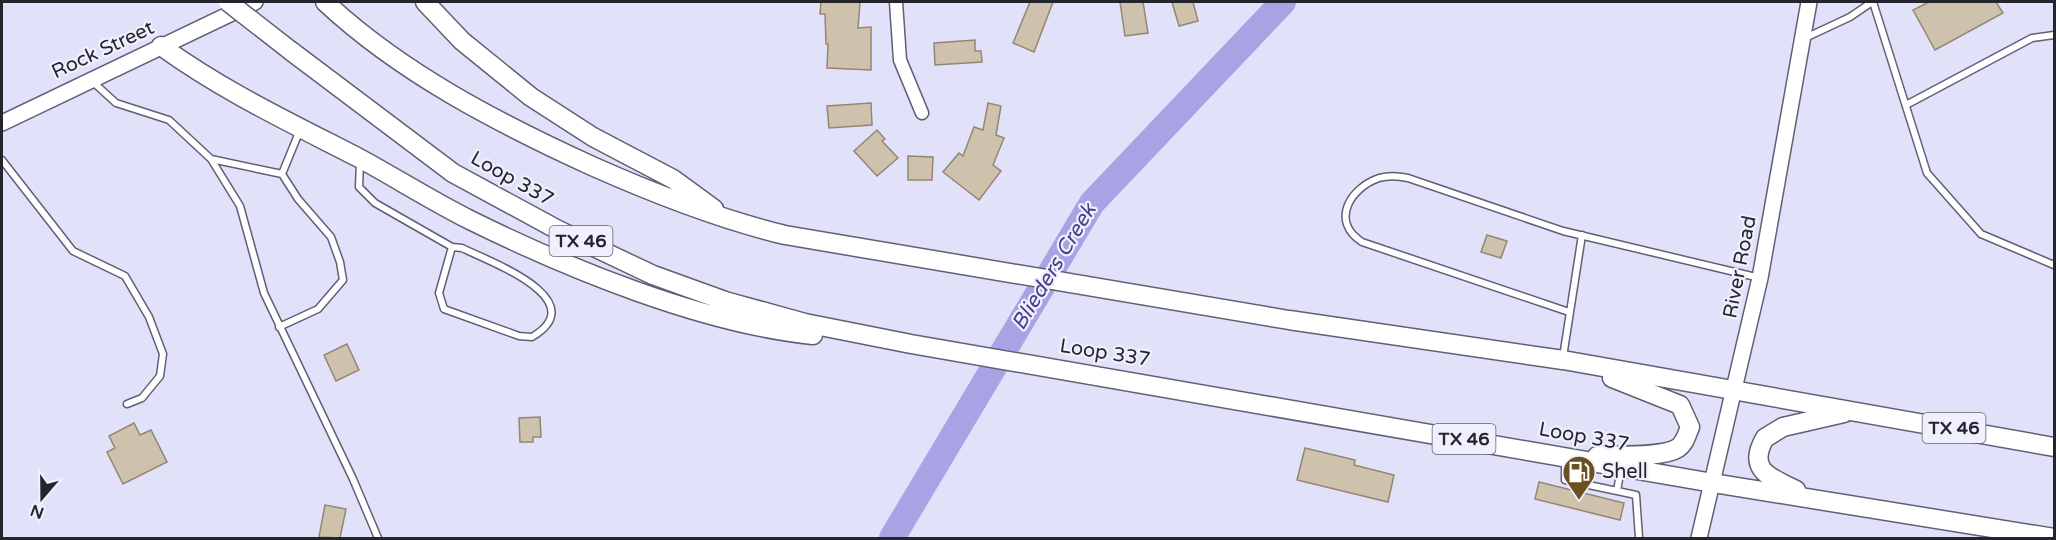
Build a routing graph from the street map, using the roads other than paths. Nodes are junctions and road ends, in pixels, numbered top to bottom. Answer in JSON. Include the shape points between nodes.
{"nodes":[{"id":1,"x":228,"y":2,"type":"edge"},
{"id":2,"x":255,"y":2,"type":"edge"},
{"id":3,"x":325,"y":2,"type":"edge"},
{"id":4,"x":425,"y":2,"type":"edge"},
{"id":5,"x":896,"y":2,"type":"edge"},
{"id":6,"x":1809,"y":2,"type":"edge"},
{"id":7,"x":1873,"y":2,"type":"edge"},
{"id":8,"x":2055,"y":35,"type":"edge"},
{"id":9,"x":1803,"y":39,"type":"junction"},
{"id":10,"x":161,"y":46,"type":"junction"},
{"id":11,"x":90,"y":79,"type":"junction"},
{"id":12,"x":1906,"y":105,"type":"junction"},
{"id":13,"x":922,"y":113,"type":"dead end"},
{"id":14,"x":2,"y":123,"type":"edge"},
{"id":15,"x":301,"y":129,"type":"junction"},
{"id":16,"x":211,"y":159,"type":"junction"},
{"id":17,"x":360,"y":159,"type":"junction"},
{"id":18,"x":2,"y":160,"type":"edge"},
{"id":19,"x":282,"y":174,"type":"junction"},
{"id":20,"x":732,"y":222,"type":"junction"},
{"id":21,"x":1582,"y":235,"type":"junction"},
{"id":22,"x":452,"y":247,"type":"junction"},
{"id":23,"x":2055,"y":265,"type":"edge"},
{"id":24,"x":1761,"y":278,"type":"junction"},
{"id":25,"x":1569,"y":312,"type":"junction"},
{"id":26,"x":279,"y":327,"type":"junction"},
{"id":27,"x":911,"y":344,"type":"junction"},
{"id":28,"x":1563,"y":360,"type":"junction"},
{"id":29,"x":1734,"y":392,"type":"junction"},
{"id":30,"x":127,"y":404,"type":"dead end"},
{"id":31,"x":1854,"y":410,"type":"junction"},
{"id":32,"x":2055,"y":447,"type":"edge"},
{"id":33,"x":1565,"y":457,"type":"junction"},
{"id":34,"x":1621,"y":467,"type":"junction"},
{"id":35,"x":1713,"y":483,"type":"junction"},
{"id":36,"x":1617,"y":491,"type":"junction"},
{"id":37,"x":1815,"y":500,"type":"junction"},
{"id":38,"x":378,"y":538,"type":"edge"},
{"id":39,"x":1639,"y":538,"type":"edge"},
{"id":40,"x":1699,"y":538,"type":"edge"},
{"id":41,"x":2055,"y":538,"type":"edge"}],
"edges":[{"from":1,"to":27,"type":"main road","name":"Loop 337","number":"TX 46","bridge":true,"via":[[453,173],[558,230],[632,266],[725,301],[805,323]]},
{"from":2,"to":10,"type":"street","name":"Rock Street"},
{"from":3,"to":20,"type":"main road","number":"TX 46","via":[[427,78],[511,127],[652,192]]},
{"from":4,"to":20,"type":"main road","via":[[462,41],[531,97],[593,137],[673,179]]},
{"from":5,"to":13,"type":"street","via":[[900,60]]},
{"from":6,"to":9,"type":"street","name":"River Road"},
{"from":7,"to":9,"type":"lane"},
{"from":7,"to":12,"type":"lane"},
{"from":8,"to":12,"type":"lane","via":[[2032,38]]},
{"from":9,"to":24,"type":"street","name":"River Road"},
{"from":10,"to":11,"type":"street","name":"Rock Street"},
{"from":10,"to":15,"type":"main road","via":[[222,87]]},
{"from":11,"to":14,"type":"street","name":"Rock Street"},
{"from":11,"to":16,"type":"lane","via":[[116,104],[169,120]]},
{"from":12,"to":23,"type":"lane","via":[[1928,173],[1981,234]]},
{"from":15,"to":17,"type":"main road"},
{"from":15,"to":19,"type":"lane"},
{"from":16,"to":19,"type":"lane"},
{"from":16,"to":26,"type":"lane","via":[[240,206],[264,293]]},
{"from":17,"to":22,"type":"lane","via":[[359,187],[375,203]]},
{"from":17,"to":27,"type":"main road","via":[[531,249],[700,311],[778,331]]},
{"from":18,"to":30,"type":"lane","via":[[73,251],[125,276],[149,317],[163,354],[160,376],[142,398]]},
{"from":19,"to":26,"type":"lane","via":[[331,237],[343,280],[318,309]]},
{"from":20,"to":28,"type":"main road","number":"TX 46","via":[[785,235],[1289,320]]},
{"from":21,"to":24,"type":"lane"},
{"from":21,"to":25,"type":"lane"},
{"from":21,"to":25,"type":"lane","via":[[1396,176],[1382,177],[1364,187],[1348,205],[1345,216],[1346,227],[1362,242]]},
{"from":22,"to":22,"type":"lane","via":[[439,293],[444,309],[519,336],[532,337],[550,323],[548,302],[532,282],[462,248]]},
{"from":24,"to":29,"type":"street","name":"River Road"},
{"from":25,"to":28,"type":"lane"},
{"from":26,"to":38,"type":"lane"},
{"from":27,"to":33,"type":"main road","name":"Loop 337","number":"TX 46"},
{"from":28,"to":29,"type":"main road","number":"TX 46"},
{"from":28,"to":33,"type":"main road","via":[[1680,405],[1690,427],[1678,448],[1663,453]]},
{"from":29,"to":31,"type":"main road","number":"TX 46"},
{"from":29,"to":35,"type":"street","name":"River Road"},
{"from":31,"to":32,"type":"main road","number":"TX 46"},
{"from":31,"to":37,"type":"main road","via":[[1773,430],[1760,445],[1760,470]]},
{"from":33,"to":34,"type":"main road","name":"Loop 337","number":"TX 46"},
{"from":33,"to":36,"type":"lane","via":[[1565,480]]},
{"from":34,"to":35,"type":"main road","name":"Loop 337","number":"TX 46"},
{"from":34,"to":36,"type":"lane"},
{"from":35,"to":37,"type":"main road","name":"Loop 337","number":"TX 46"},
{"from":35,"to":40,"type":"street","name":"River Road"},
{"from":36,"to":39,"type":"lane","via":[[1636,495]]},
{"from":37,"to":41,"type":"main road","name":"Loop 337","number":"TX 46"}]}
